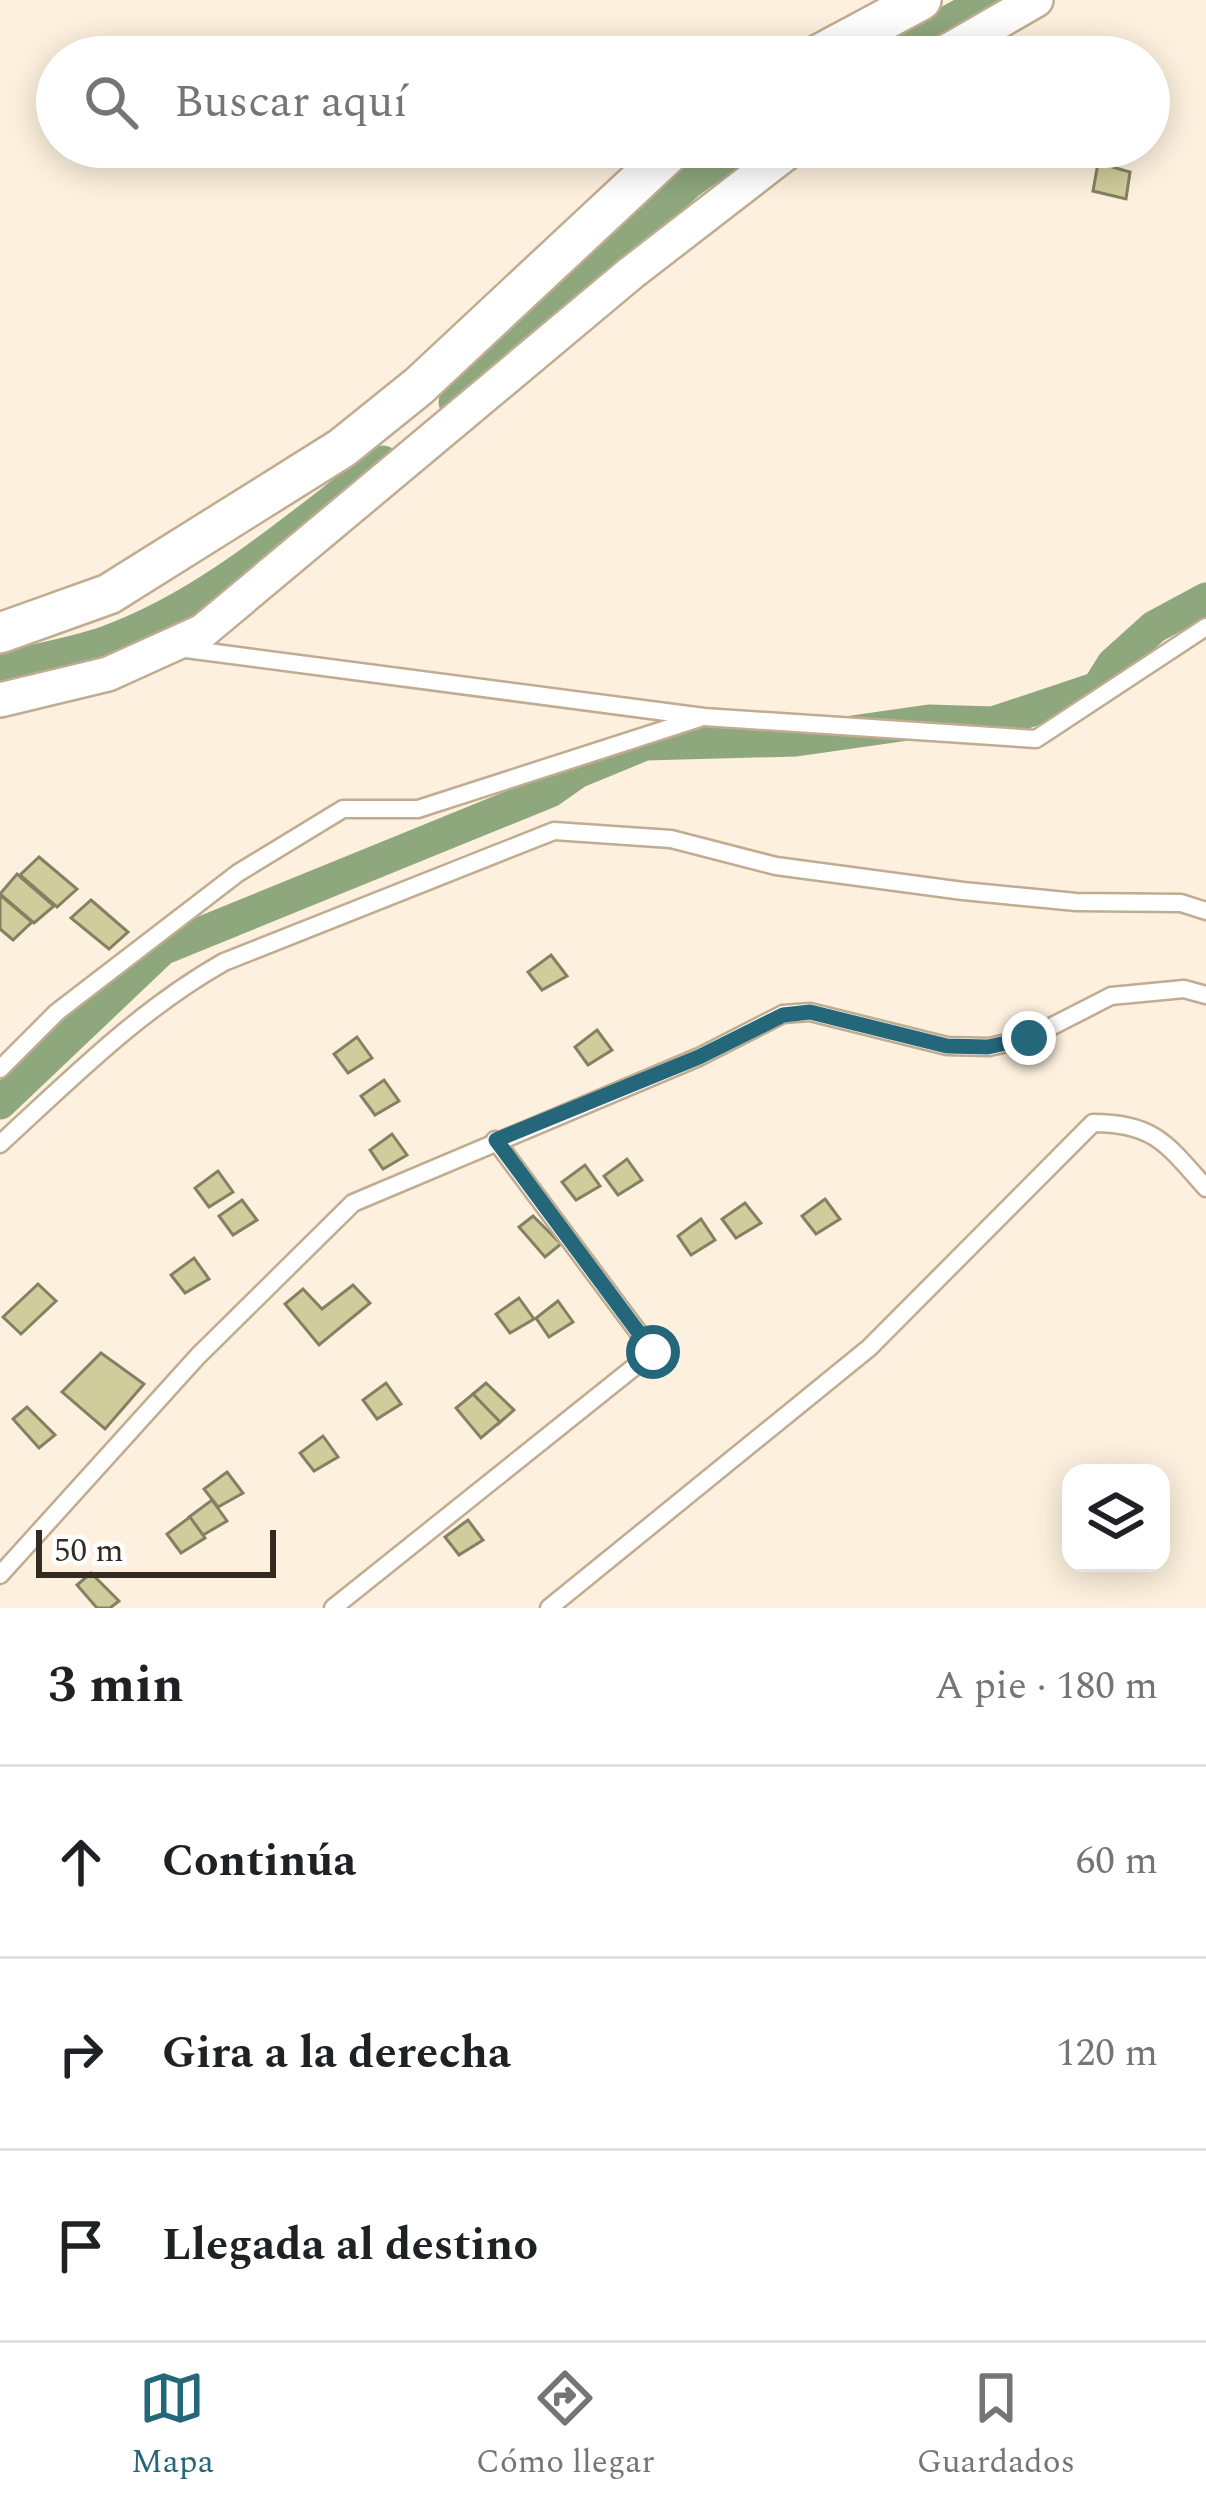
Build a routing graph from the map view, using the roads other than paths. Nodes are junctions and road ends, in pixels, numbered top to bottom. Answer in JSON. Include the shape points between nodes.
{"nodes":[{"id":1,"x":921,"y":0,"type":"edge"},
{"id":2,"x":1036,"y":0,"type":"edge"},
{"id":3,"x":854,"y":36,"type":"edge"},
{"id":4,"x":973,"y":36,"type":"edge"},
{"id":5,"x":653,"y":168,"type":"edge"},
{"id":6,"x":767,"y":168,"type":"edge"},
{"id":7,"x":1206,"y":627,"type":"edge"},
{"id":8,"x":0,"y":633,"type":"edge"},
{"id":9,"x":168,"y":647,"type":"junction"},
{"id":10,"x":0,"y":700,"type":"edge"},
{"id":11,"x":704,"y":717,"type":"junction"},
{"id":12,"x":1206,"y":911,"type":"edge"},
{"id":13,"x":1206,"y":994,"type":"edge"},
{"id":14,"x":0,"y":1069,"type":"edge"},
{"id":15,"x":496,"y":1140,"type":"junction"},
{"id":16,"x":0,"y":1144,"type":"edge"},
{"id":17,"x":1206,"y":1188,"type":"edge"},
{"id":18,"x":0,"y":1575,"type":"edge"},
{"id":19,"x":333,"y":1608,"type":"edge"},
{"id":20,"x":549,"y":1608,"type":"edge"}],
"edges":[{"from":1,"to":3,"type":"street"},
{"from":2,"to":4,"type":"street"},
{"from":5,"to":8,"type":"street","via":[[342,448],[109,594]]},
{"from":6,"to":9,"type":"street","via":[[203,631]]},
{"from":7,"to":11,"type":"lane","via":[[1036,740]]},
{"from":9,"to":10,"type":"street","via":[[108,674]]},
{"from":9,"to":11,"type":"lane"},
{"from":11,"to":14,"type":"lane","via":[[418,809],[343,809],[238,873],[57,1012]]},
{"from":12,"to":16,"type":"lane","via":[[963,891],[776,866],[671,839],[554,831],[205,973],[129,1025]]},
{"from":13,"to":15,"type":"lane","via":[[1184,988],[1112,997],[1029,1038],[988,1047],[947,1046],[810,1012],[783,1015]]},
{"from":15,"to":18,"type":"lane","via":[[353,1203],[198,1356]]},
{"from":15,"to":19,"type":"lane","via":[[653,1352]]},
{"from":17,"to":20,"type":"lane","via":[[1170,1148],[1133,1124],[1093,1124],[869,1348]]}]}
